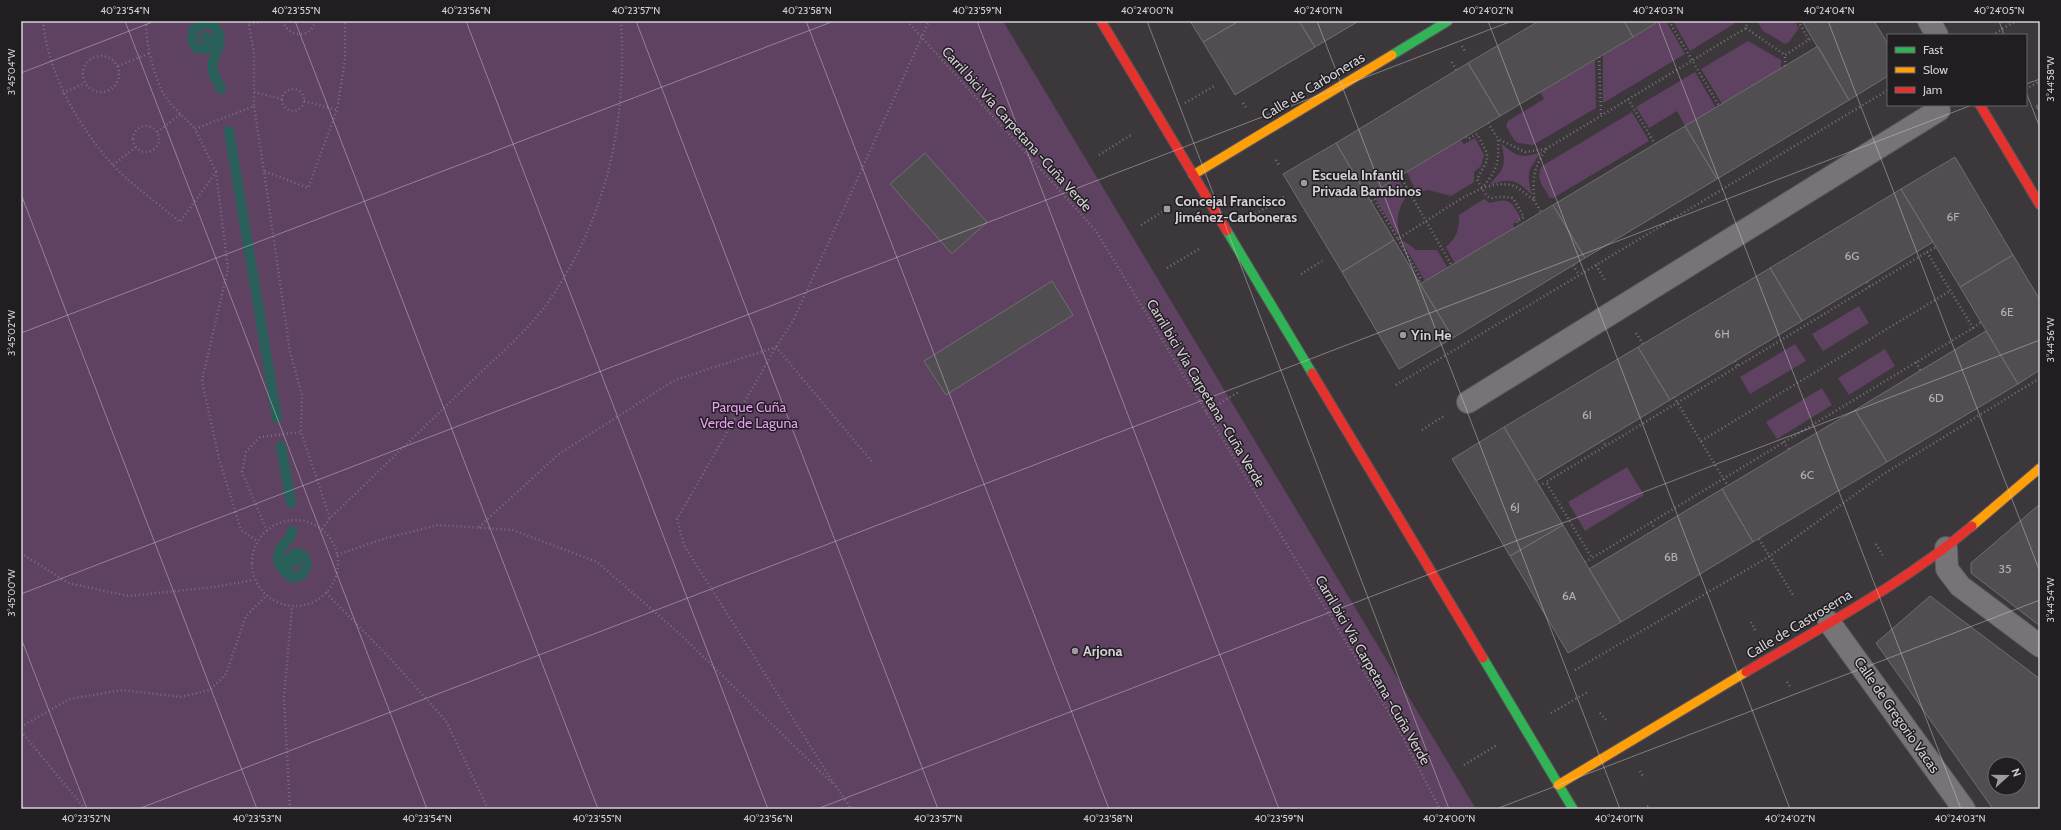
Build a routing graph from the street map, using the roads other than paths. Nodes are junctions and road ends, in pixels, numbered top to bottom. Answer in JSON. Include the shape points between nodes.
{"nodes":[{"id":1,"x":1101,"y":21,"type":"edge"},
{"id":2,"x":1448,"y":21,"type":"edge"},
{"id":3,"x":1929,"y":21,"type":"edge"},
{"id":4,"x":1937,"y":34,"type":"edge"},
{"id":5,"x":1981,"y":106,"type":"edge"},
{"id":6,"x":1939,"y":110,"type":"dead end"},
{"id":7,"x":1193,"y":175,"type":"junction"},
{"id":8,"x":2040,"y":205,"type":"edge"},
{"id":9,"x":1468,"y":402,"type":"dead end"},
{"id":10,"x":2040,"y":468,"type":"edge"},
{"id":11,"x":1946,"y":548,"type":"junction"},
{"id":12,"x":1829,"y":622,"type":"junction"},
{"id":13,"x":2040,"y":646,"type":"edge"},
{"id":14,"x":1558,"y":784,"type":"junction"},
{"id":15,"x":1573,"y":809,"type":"edge"},
{"id":16,"x":1964,"y":809,"type":"edge"}],
"edges":[{"from":1,"to":7,"type":"street"},
{"from":2,"to":7,"type":"street","name":"Calle de Carboneras"},
{"from":3,"to":4,"type":"street"},
{"from":5,"to":8,"type":"street"},
{"from":6,"to":9,"type":"street"},
{"from":7,"to":14,"type":"street"},
{"from":10,"to":11,"type":"street","name":"Calle de Castroserna"},
{"from":11,"to":12,"type":"street","name":"Calle de Castroserna","via":[[1898,582]]},
{"from":11,"to":13,"type":"street","via":[[1947,569],[1960,586]]},
{"from":12,"to":14,"type":"street","name":"Calle de Castroserna"},
{"from":12,"to":16,"type":"street","name":"Calle de Gregorio Vacas"},
{"from":14,"to":15,"type":"street"}]}
